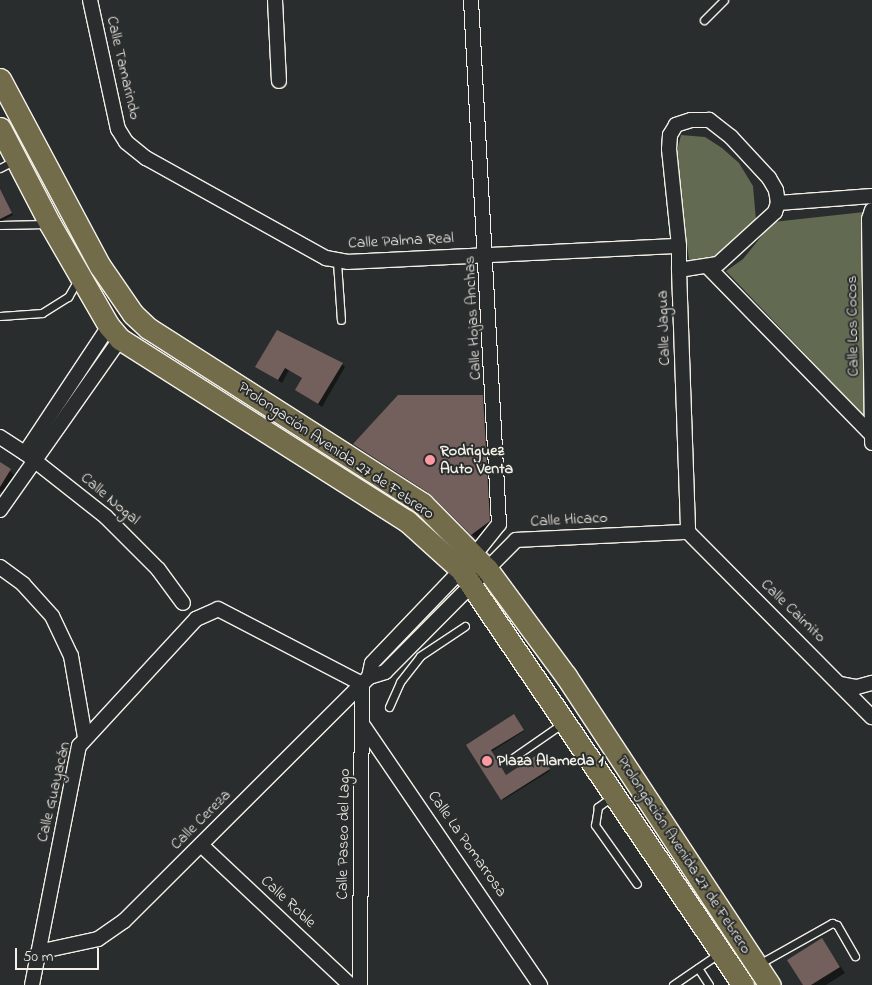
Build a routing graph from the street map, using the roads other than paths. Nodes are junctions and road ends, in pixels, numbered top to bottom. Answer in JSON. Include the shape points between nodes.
{"nodes":[{"id":1,"x":90,"y":0,"type":"edge"},
{"id":2,"x":275,"y":0,"type":"edge"},
{"id":3,"x":471,"y":0,"type":"edge"},
{"id":4,"x":724,"y":0,"type":"edge"},
{"id":5,"x":704,"y":20,"type":"dead end"},
{"id":6,"x":0,"y":78,"type":"edge"},
{"id":7,"x":279,"y":81,"type":"dead end"},
{"id":8,"x":0,"y":128,"type":"edge"},
{"id":9,"x":126,"y":142,"type":"joint"},
{"id":10,"x":8,"y":164,"type":"edge"},
{"id":11,"x":872,"y":196,"type":"edge"},
{"id":12,"x":778,"y":203,"type":"junction"},
{"id":13,"x":872,"y":210,"type":"edge"},
{"id":14,"x":50,"y":224,"type":"junction"},
{"id":15,"x":0,"y":225,"type":"edge"},
{"id":16,"x":679,"y":246,"type":"junction"},
{"id":17,"x":487,"y":254,"type":"junction"},
{"id":18,"x":338,"y":262,"type":"junction"},
{"id":19,"x":709,"y":268,"type":"junction"},
{"id":20,"x":679,"y":270,"type":"junction"},
{"id":21,"x":80,"y":275,"type":"junction"},
{"id":22,"x":0,"y":316,"type":"edge"},
{"id":23,"x":341,"y":320,"type":"dead end"},
{"id":24,"x":114,"y":332,"type":"junction"},
{"id":25,"x":871,"y":434,"type":"edge"},
{"id":26,"x":0,"y":437,"type":"edge"},
{"id":27,"x":872,"y":443,"type":"edge"},
{"id":28,"x":30,"y":457,"type":"junction"},
{"id":29,"x":0,"y":510,"type":"edge"},
{"id":30,"x":688,"y":532,"type":"junction"},
{"id":31,"x":493,"y":535,"type":"junction"},
{"id":32,"x":506,"y":548,"type":"junction"},
{"id":33,"x":0,"y":568,"type":"edge"},
{"id":34,"x":473,"y":570,"type":"junction"},
{"id":35,"x":183,"y":603,"type":"dead end"},
{"id":36,"x":466,"y":626,"type":"dead end"},
{"id":37,"x":416,"y":651,"type":"junction"},
{"id":38,"x":366,"y":680,"type":"junction"},
{"id":39,"x":872,"y":683,"type":"edge"},
{"id":40,"x":841,"y":684,"type":"junction"},
{"id":41,"x":389,"y":708,"type":"dead end"},
{"id":42,"x":872,"y":717,"type":"edge"},
{"id":43,"x":565,"y":721,"type":"junction"},
{"id":44,"x":362,"y":724,"type":"junction"},
{"id":45,"x":85,"y":737,"type":"junction"},
{"id":46,"x":514,"y":757,"type":"dead end"},
{"id":47,"x":616,"y":794,"type":"junction"},
{"id":48,"x":201,"y":845,"type":"junction"},
{"id":49,"x":637,"y":884,"type":"dead end"},
{"id":50,"x":38,"y":952,"type":"junction"},
{"id":51,"x":721,"y":952,"type":"junction"},
{"id":52,"x":855,"y":956,"type":"dead end"},
{"id":53,"x":757,"y":966,"type":"junction"},
{"id":54,"x":698,"y":968,"type":"junction"},
{"id":55,"x":32,"y":985,"type":"edge"},
{"id":56,"x":350,"y":985,"type":"edge"},
{"id":57,"x":360,"y":985,"type":"edge"},
{"id":58,"x":540,"y":985,"type":"edge"},
{"id":59,"x":673,"y":985,"type":"edge"},
{"id":60,"x":709,"y":985,"type":"edge"},
{"id":61,"x":743,"y":985,"type":"edge"},
{"id":62,"x":770,"y":985,"type":"edge"}],
"edges":[{"from":1,"to":9,"type":"street","name":"Calle Tamarindo","via":[[118,129]]},
{"from":2,"to":7,"type":"street"},
{"from":3,"to":17,"type":"street","name":"Calle Hojas Anchas"},
{"from":4,"to":5,"type":"lane"},
{"from":6,"to":34,"type":"main road","name":"Prolongación Avenida 27 de Febrero","via":[[100,266],[132,314],[148,328],[423,504]]},
{"from":8,"to":10,"type":"main road","name":"Prolongación Avenida 27 de Febrero"},
{"from":9,"to":18,"type":"street","name":"Calle Palma Real","via":[[155,163]]},
{"from":10,"to":14,"type":"main road","name":"Prolongación Avenida 27 de Febrero"},
{"from":11,"to":12,"type":"street"},
{"from":12,"to":16,"type":"street","name":"Calle Jagua","via":[[776,190],[769,178],[720,126],[700,119],[676,125],[670,135],[669,149]]},
{"from":12,"to":19,"type":"street","via":[[774,212],[734,252]]},
{"from":13,"to":25,"type":"street","name":"Calle Los Cocos","via":[[869,219]]},
{"from":14,"to":15,"type":"lane"},
{"from":14,"to":21,"type":"main road","name":"Prolongación Avenida 27 de Febrero"},
{"from":16,"to":17,"type":"street","name":"Calle Palma Real"},
{"from":16,"to":20,"type":"street","name":"Calle Jagua"},
{"from":17,"to":18,"type":"street","name":"Calle Palma Real"},
{"from":17,"to":31,"type":"street","name":"Calle Hojas Anchas","via":[[501,514]]},
{"from":18,"to":23,"type":"lane"},
{"from":19,"to":20,"type":"street"},
{"from":19,"to":25,"type":"street"},
{"from":20,"to":30,"type":"street","name":"Calle Jagua"},
{"from":21,"to":22,"type":"lane","via":[[76,289],[60,304],[31,316]]},
{"from":21,"to":24,"type":"main road","name":"Prolongación Avenida 27 de Febrero"},
{"from":24,"to":28,"type":"street"},
{"from":24,"to":34,"type":"main road","name":"Prolongación Avenida 27 de Febrero","via":[[407,521]]},
{"from":25,"to":27,"type":"street","name":"Calle Los Cocos"},
{"from":26,"to":28,"type":"street","name":"Calle Nogal"},
{"from":28,"to":29,"type":"street"},
{"from":28,"to":35,"type":"street","name":"Calle Nogal","via":[[137,546]]},
{"from":30,"to":32,"type":"street","name":"Calle Hicaco","via":[[516,540]]},
{"from":30,"to":40,"type":"street","name":"Calle Caimito"},
{"from":31,"to":32,"type":"street"},
{"from":31,"to":34,"type":"street"},
{"from":32,"to":34,"type":"street","name":"Calle Hicaco"},
{"from":33,"to":45,"type":"street","via":[[23,584],[52,616],[71,656]]},
{"from":34,"to":37,"type":"street","name":"Calle Cereza"},
{"from":34,"to":38,"type":"street","name":"Calle Cereza","via":[[372,662]]},
{"from":34,"to":43,"type":"main road","name":"Prolongación Avenida 27 de Febrero"},
{"from":34,"to":53,"type":"main road","name":"Prolongación Avenida 27 de Febrero","via":[[566,676]]},
{"from":36,"to":37,"type":"lane"},
{"from":37,"to":38,"type":"street","name":"Calle Cereza","via":[[385,672]]},
{"from":37,"to":41,"type":"lane"},
{"from":38,"to":44,"type":"street","name":"Calle Paseo del Lago"},
{"from":38,"to":45,"type":"street","name":"Calle Guayacán","via":[[224,610],[209,611],[196,619]]},
{"from":38,"to":48,"type":"street","name":"Calle Cereza"},
{"from":39,"to":40,"type":"street","via":[[857,687]]},
{"from":40,"to":42,"type":"street","name":"Calle Caimito"},
{"from":43,"to":46,"type":"lane"},
{"from":43,"to":47,"type":"main road","name":"Prolongación Avenida 27 de Febrero"},
{"from":44,"to":57,"type":"street","name":"Calle Paseo del Lago"},
{"from":44,"to":58,"type":"street","name":"Calle La Pomarrosa"},
{"from":45,"to":50,"type":"street","name":"Calle Guayacán","via":[[75,761]]},
{"from":47,"to":49,"type":"lane","via":[[598,807],[593,818]]},
{"from":47,"to":51,"type":"main road","name":"Prolongación Avenida 27 de Febrero"},
{"from":48,"to":50,"type":"street","name":"Calle Cereza","via":[[111,931],[98,939]]},
{"from":48,"to":56,"type":"street","name":"Calle Roble"},
{"from":50,"to":55,"type":"street","name":"Calle Guayacán"},
{"from":51,"to":54,"type":"lane"},
{"from":51,"to":61,"type":"main road","name":"Prolongación Avenida 27 de Febrero"},
{"from":52,"to":53,"type":"lane","via":[[837,925],[828,923]]},
{"from":53,"to":62,"type":"main road","name":"Prolongación Avenida 27 de Febrero"},
{"from":54,"to":59,"type":"lane"},
{"from":54,"to":60,"type":"lane"}]}
